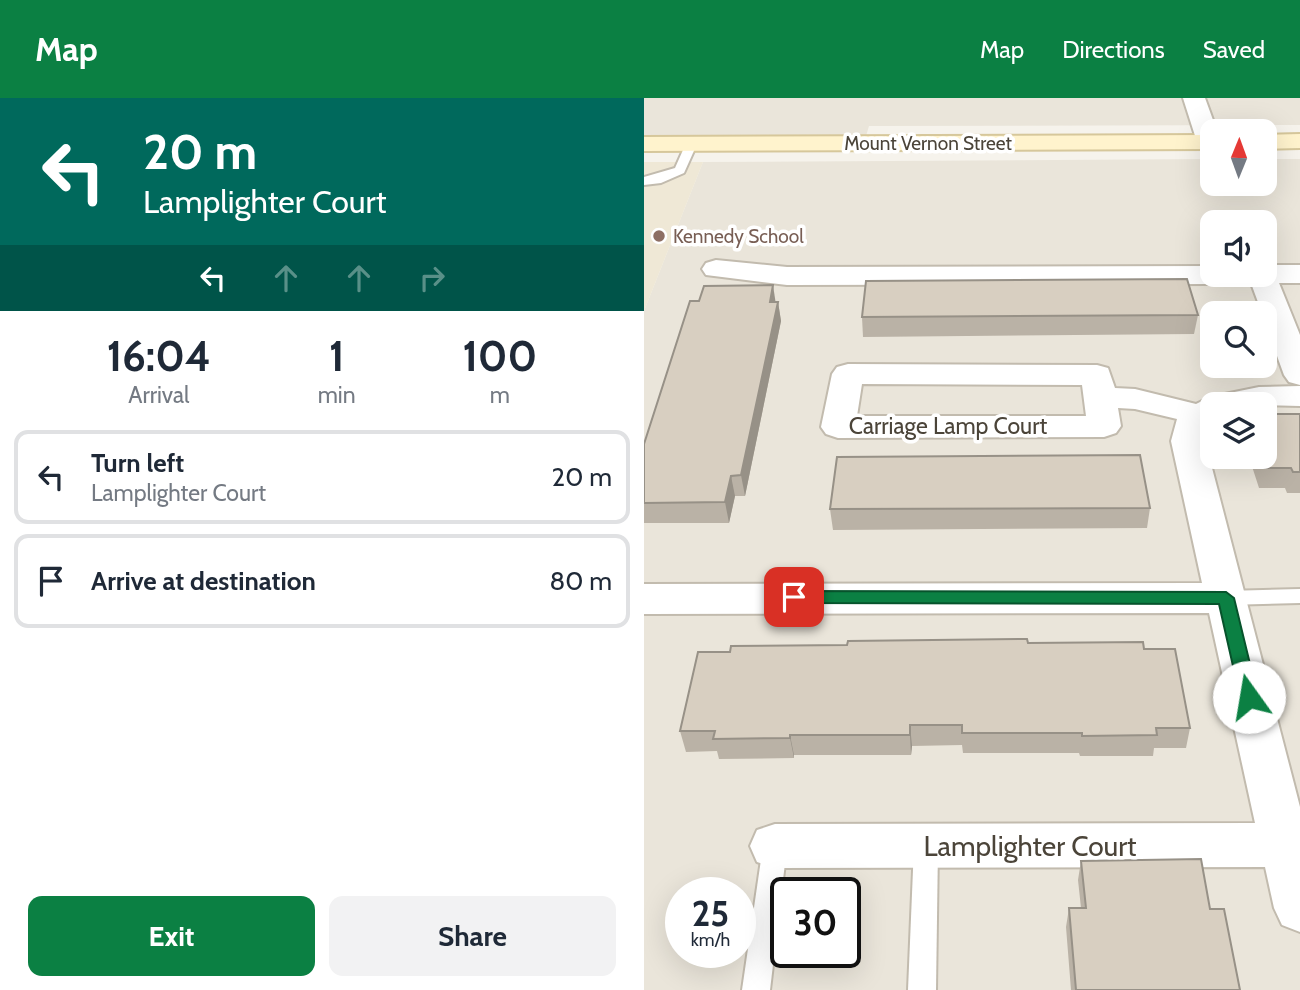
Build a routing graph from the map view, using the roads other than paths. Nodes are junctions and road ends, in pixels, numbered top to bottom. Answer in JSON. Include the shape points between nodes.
{"nodes":[{"id":1,"x":1194,"y":98,"type":"edge"},
{"id":2,"x":1202,"y":119,"type":"edge"},
{"id":3,"x":1300,"y":141,"type":"edge"},
{"id":4,"x":1200,"y":142,"type":"edge"},
{"id":5,"x":1278,"y":142,"type":"edge"},
{"id":6,"x":644,"y":144,"type":"edge"},
{"id":7,"x":691,"y":144,"type":"junction"},
{"id":8,"x":644,"y":181,"type":"edge"},
{"id":9,"x":716,"y":269,"type":"dead end"},
{"id":10,"x":1300,"y":274,"type":"edge"},
{"id":11,"x":1200,"y":275,"type":"edge"},
{"id":12,"x":1277,"y":275,"type":"edge"},
{"id":13,"x":1268,"y":287,"type":"edge"},
{"id":14,"x":1300,"y":375,"type":"edge"},
{"id":15,"x":1300,"y":396,"type":"edge"},
{"id":16,"x":1277,"y":397,"type":"edge"},
{"id":17,"x":1101,"y":398,"type":"junction"},
{"id":18,"x":1200,"y":408,"type":"edge"},
{"id":19,"x":1200,"y":417,"type":"edge"},
{"id":20,"x":1300,"y":597,"type":"edge"},
{"id":21,"x":1226,"y":598,"type":"junction"},
{"id":22,"x":644,"y":599,"type":"edge"},
{"id":23,"x":1284,"y":845,"type":"junction"},
{"id":24,"x":775,"y":846,"type":"joint"},
{"id":25,"x":926,"y":846,"type":"junction"},
{"id":26,"x":1300,"y":908,"type":"edge"},
{"id":27,"x":756,"y":990,"type":"edge"},
{"id":28,"x":922,"y":990,"type":"edge"}],
"edges":[{"from":1,"to":2,"type":"street"},
{"from":3,"to":5,"type":"street"},
{"from":4,"to":7,"type":"street","name":"Mount Vernon Street"},
{"from":6,"to":7,"type":"street","name":"Mount Vernon Street"},
{"from":7,"to":8,"type":"lane","via":[[680,170]]},
{"from":9,"to":11,"type":"street","via":[[787,276]]},
{"from":10,"to":12,"type":"street"},
{"from":13,"to":14,"type":"street"},
{"from":15,"to":16,"type":"street"},
{"from":17,"to":17,"type":"street","name":"Carriage Lamp Court","via":[[1097,375],[848,374],[838,427],[1104,426]]},
{"from":17,"to":18,"type":"street"},
{"from":19,"to":21,"type":"street","via":[[1190,425],[1188,441]]},
{"from":20,"to":21,"type":"lane"},
{"from":21,"to":22,"type":"street"},
{"from":21,"to":23,"type":"street"},
{"from":23,"to":25,"type":"street","name":"Lamplighter Court"},
{"from":23,"to":26,"type":"street"},
{"from":24,"to":25,"type":"street","name":"Lamplighter Court"},
{"from":24,"to":27,"type":"lane"},
{"from":25,"to":28,"type":"lane"}]}
